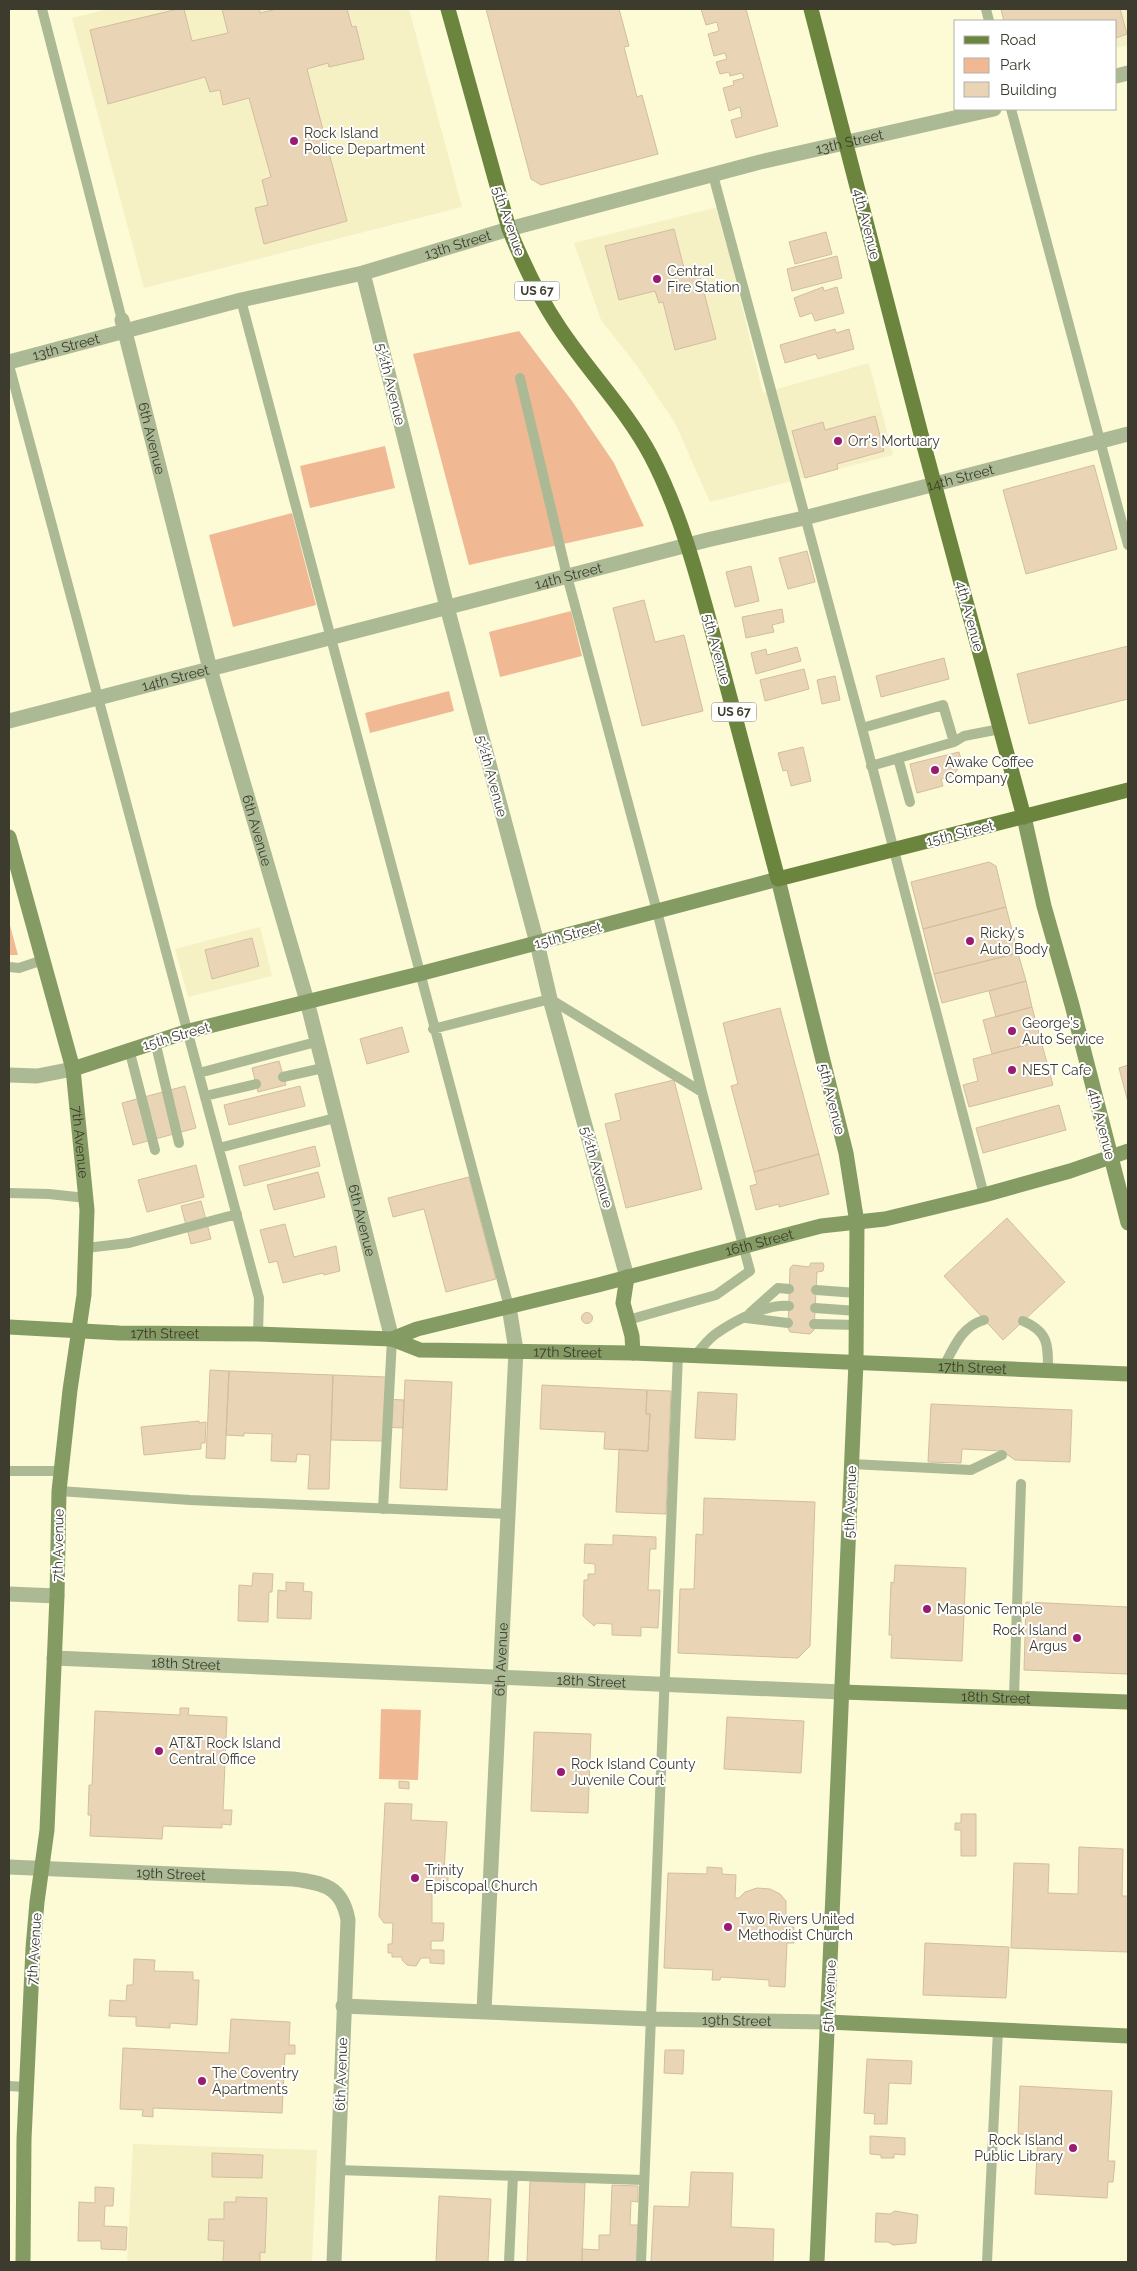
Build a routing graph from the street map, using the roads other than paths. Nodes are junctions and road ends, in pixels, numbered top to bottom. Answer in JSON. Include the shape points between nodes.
{"nodes":[{"id":1,"x":42,"y":9,"type":"edge"},
{"id":2,"x":448,"y":9,"type":"edge"},
{"id":3,"x":811,"y":9,"type":"edge"},
{"id":4,"x":990,"y":110,"type":"edge"},
{"id":5,"x":1011,"y":110,"type":"edge"},
{"id":6,"x":846,"y":143,"type":"junction"},
{"id":7,"x":713,"y":175,"type":"junction"},
{"id":8,"x":509,"y":229,"type":"junction"},
{"id":9,"x":363,"y":273,"type":"junction"},
{"id":10,"x":241,"y":300,"type":"junction"},
{"id":11,"x":124,"y":326,"type":"junction"},
{"id":12,"x":9,"y":364,"type":"edge"},
{"id":13,"x":520,"y":378,"type":"dead end"},
{"id":14,"x":1128,"y":434,"type":"edge"},
{"id":15,"x":1102,"y":442,"type":"junction"},
{"id":16,"x":935,"y":484,"type":"junction"},
{"id":17,"x":804,"y":518,"type":"junction"},
{"id":18,"x":687,"y":545,"type":"junction"},
{"id":19,"x":1128,"y":545,"type":"edge"},
{"id":20,"x":567,"y":576,"type":"junction"},
{"id":21,"x":447,"y":607,"type":"junction"},
{"id":22,"x":329,"y":638,"type":"junction"},
{"id":23,"x":210,"y":668,"type":"junction"},
{"id":24,"x":96,"y":698,"type":"junction"},
{"id":25,"x":9,"y":721,"type":"edge"},
{"id":26,"x":862,"y":728,"type":"junction"},
{"id":27,"x":1000,"y":729,"type":"junction"},
{"id":28,"x":954,"y":742,"type":"junction"},
{"id":29,"x":898,"y":758,"type":"junction"},
{"id":30,"x":871,"y":766,"type":"junction"},
{"id":31,"x":1128,"y":790,"type":"edge"},
{"id":32,"x":910,"y":802,"type":"dead end"},
{"id":33,"x":1024,"y":817,"type":"junction"},
{"id":34,"x":9,"y":837,"type":"edge"},
{"id":35,"x":894,"y":850,"type":"junction"},
{"id":36,"x":778,"y":879,"type":"junction"},
{"id":37,"x":657,"y":911,"type":"junction"},
{"id":38,"x":537,"y":943,"type":"junction"},
{"id":39,"x":43,"y":960,"type":"junction"},
{"id":40,"x":9,"y":967,"type":"edge"},
{"id":41,"x":419,"y":974,"type":"junction"},
{"id":42,"x":550,"y":999,"type":"junction"},
{"id":43,"x":306,"y":1001,"type":"junction"},
{"id":44,"x":433,"y":1029,"type":"junction"},
{"id":45,"x":188,"y":1031,"type":"junction"},
{"id":46,"x":155,"y":1042,"type":"junction"},
{"id":47,"x":316,"y":1042,"type":"junction"},
{"id":48,"x":130,"y":1049,"type":"junction"},
{"id":49,"x":73,"y":1068,"type":"junction"},
{"id":50,"x":322,"y":1068,"type":"junction"},
{"id":51,"x":199,"y":1073,"type":"junction"},
{"id":52,"x":9,"y":1075,"type":"edge"},
{"id":53,"x":283,"y":1077,"type":"dead end"},
{"id":54,"x":256,"y":1084,"type":"dead end"},
{"id":55,"x":702,"y":1092,"type":"junction"},
{"id":56,"x":205,"y":1096,"type":"junction"},
{"id":57,"x":335,"y":1118,"type":"junction"},
{"id":58,"x":179,"y":1143,"type":"dead end"},
{"id":59,"x":219,"y":1148,"type":"junction"},
{"id":60,"x":155,"y":1150,"type":"dead end"},
{"id":61,"x":1128,"y":1151,"type":"edge"},
{"id":62,"x":1110,"y":1156,"type":"junction"},
{"id":63,"x":9,"y":1193,"type":"edge"},
{"id":64,"x":984,"y":1195,"type":"junction"},
{"id":65,"x":86,"y":1198,"type":"junction"},
{"id":66,"x":237,"y":1214,"type":"junction"},
{"id":67,"x":857,"y":1223,"type":"junction"},
{"id":68,"x":1128,"y":1223,"type":"edge"},
{"id":69,"x":743,"y":1247,"type":"junction"},
{"id":70,"x":86,"y":1248,"type":"junction"},
{"id":71,"x":628,"y":1277,"type":"junction"},
{"id":72,"x":790,"y":1289,"type":"dead end"},
{"id":73,"x":816,"y":1290,"type":"dead end"},
{"id":74,"x":857,"y":1293,"type":"junction"},
{"id":75,"x":788,"y":1306,"type":"dead end"},
{"id":76,"x":508,"y":1307,"type":"junction"},
{"id":77,"x":815,"y":1308,"type":"dead end"},
{"id":78,"x":744,"y":1318,"type":"junction"},
{"id":79,"x":857,"y":1318,"type":"junction"},
{"id":80,"x":628,"y":1320,"type":"junction"},
{"id":81,"x":984,"y":1320,"type":"dead end"},
{"id":82,"x":1023,"y":1321,"type":"dead end"},
{"id":83,"x":788,"y":1323,"type":"dead end"},
{"id":84,"x":814,"y":1324,"type":"dead end"},
{"id":85,"x":9,"y":1326,"type":"edge"},
{"id":86,"x":80,"y":1332,"type":"junction"},
{"id":87,"x":258,"y":1334,"type":"junction"},
{"id":88,"x":392,"y":1339,"type":"junction"},
{"id":89,"x":516,"y":1350,"type":"junction"},
{"id":90,"x":633,"y":1352,"type":"junction"},
{"id":91,"x":678,"y":1354,"type":"junction"},
{"id":92,"x":695,"y":1355,"type":"junction"},
{"id":93,"x":856,"y":1362,"type":"junction"},
{"id":94,"x":944,"y":1366,"type":"junction"},
{"id":95,"x":1048,"y":1370,"type":"junction"},
{"id":96,"x":1128,"y":1374,"type":"edge"},
{"id":97,"x":1002,"y":1455,"type":"dead end"},
{"id":98,"x":851,"y":1464,"type":"junction"},
{"id":99,"x":9,"y":1471,"type":"edge"},
{"id":100,"x":61,"y":1471,"type":"junction"},
{"id":101,"x":1021,"y":1484,"type":"dead end"},
{"id":102,"x":59,"y":1491,"type":"junction"},
{"id":103,"x":383,"y":1509,"type":"junction"},
{"id":104,"x":508,"y":1514,"type":"junction"},
{"id":105,"x":9,"y":1594,"type":"edge"},
{"id":106,"x":57,"y":1596,"type":"junction"},
{"id":107,"x":54,"y":1658,"type":"junction"},
{"id":108,"x":501,"y":1678,"type":"junction"},
{"id":109,"x":666,"y":1685,"type":"junction"},
{"id":110,"x":842,"y":1692,"type":"junction"},
{"id":111,"x":1014,"y":1697,"type":"junction"},
{"id":112,"x":1128,"y":1702,"type":"edge"},
{"id":113,"x":9,"y":1867,"type":"edge"},
{"id":114,"x":42,"y":1869,"type":"junction"},
{"id":115,"x":333,"y":1890,"type":"joint"},
{"id":116,"x":344,"y":2006,"type":"junction"},
{"id":117,"x":484,"y":2011,"type":"junction"},
{"id":118,"x":650,"y":2019,"type":"junction"},
{"id":119,"x":828,"y":2022,"type":"junction"},
{"id":120,"x":998,"y":2030,"type":"junction"},
{"id":121,"x":1128,"y":2036,"type":"edge"},
{"id":122,"x":9,"y":2086,"type":"edge"},
{"id":123,"x":26,"y":2087,"type":"junction"},
{"id":124,"x":338,"y":2170,"type":"junction"},
{"id":125,"x":513,"y":2176,"type":"junction"},
{"id":126,"x":643,"y":2180,"type":"junction"},
{"id":127,"x":23,"y":2262,"type":"edge"},
{"id":128,"x":334,"y":2262,"type":"edge"},
{"id":129,"x":509,"y":2262,"type":"edge"},
{"id":130,"x":641,"y":2262,"type":"edge"},
{"id":131,"x":817,"y":2262,"type":"edge"},
{"id":132,"x":987,"y":2262,"type":"edge"}],
"edges":[{"from":1,"to":11,"type":"lane"},
{"from":2,"to":8,"type":"main road","name":"5th Avenue","number":"US 67"},
{"from":3,"to":6,"type":"main road","name":"4th Avenue"},
{"from":4,"to":6,"type":"street","name":"13th Street"},
{"from":5,"to":15,"type":"lane"},
{"from":6,"to":7,"type":"street","name":"13th Street"},
{"from":6,"to":16,"type":"main road","name":"4th Avenue"},
{"from":7,"to":8,"type":"street","name":"13th Street"},
{"from":7,"to":17,"type":"lane"},
{"from":8,"to":9,"type":"street","name":"13th Street"},
{"from":8,"to":18,"type":"main road","name":"5th Avenue","number":"US 67","via":[[538,293],[558,326],[626,416],[650,456]]},
{"from":9,"to":10,"type":"street","name":"13th Street"},
{"from":9,"to":21,"type":"street","name":"5½th Avenue"},
{"from":10,"to":11,"type":"street","name":"13th Street"},
{"from":10,"to":22,"type":"lane"},
{"from":11,"to":12,"type":"street","name":"13th Street"},
{"from":11,"to":23,"type":"street","name":"6th Avenue"},
{"from":12,"to":24,"type":"lane"},
{"from":13,"to":20,"type":"lane"},
{"from":14,"to":15,"type":"street","name":"14th Street"},
{"from":15,"to":16,"type":"street","name":"14th Street"},
{"from":15,"to":19,"type":"lane"},
{"from":16,"to":17,"type":"street","name":"14th Street"},
{"from":16,"to":27,"type":"main road","name":"4th Avenue"},
{"from":17,"to":18,"type":"street","name":"14th Street"},
{"from":17,"to":26,"type":"lane"},
{"from":18,"to":20,"type":"street","name":"14th Street"},
{"from":18,"to":36,"type":"main road","name":"5th Avenue","number":"US 67"},
{"from":20,"to":21,"type":"street","name":"14th Street"},
{"from":20,"to":37,"type":"lane"},
{"from":21,"to":22,"type":"street","name":"14th Street"},
{"from":21,"to":38,"type":"street","name":"5½th Avenue"},
{"from":22,"to":23,"type":"street","name":"14th Street"},
{"from":22,"to":41,"type":"lane"},
{"from":23,"to":24,"type":"street","name":"14th Street"},
{"from":23,"to":43,"type":"street","name":"6th Avenue"},
{"from":24,"to":25,"type":"street","name":"14th Street"},
{"from":24,"to":45,"type":"lane"},
{"from":26,"to":28,"type":"lane","via":[[943,705]]},
{"from":26,"to":30,"type":"lane"},
{"from":27,"to":28,"type":"lane","via":[[964,736]]},
{"from":27,"to":33,"type":"main road","name":"4th Avenue"},
{"from":28,"to":29,"type":"lane"},
{"from":29,"to":30,"type":"lane"},
{"from":29,"to":32,"type":"lane"},
{"from":30,"to":35,"type":"lane"},
{"from":31,"to":33,"type":"main road","name":"15th Street"},
{"from":33,"to":35,"type":"main road","name":"15th Street"},
{"from":33,"to":62,"type":"street","name":"4th Avenue"},
{"from":34,"to":39,"type":"street","name":"7th Avenue"},
{"from":35,"to":36,"type":"main road","name":"15th Street"},
{"from":35,"to":64,"type":"lane"},
{"from":36,"to":37,"type":"street","name":"15th Street"},
{"from":36,"to":67,"type":"street","name":"5th Avenue","via":[[846,1152]]},
{"from":37,"to":38,"type":"street","name":"15th Street"},
{"from":37,"to":55,"type":"lane"},
{"from":38,"to":41,"type":"street","name":"15th Street"},
{"from":38,"to":42,"type":"street","name":"5½th Avenue"},
{"from":39,"to":40,"type":"lane","via":[[18,968]]},
{"from":39,"to":49,"type":"street","name":"7th Avenue"},
{"from":41,"to":43,"type":"street","name":"15th Street"},
{"from":41,"to":44,"type":"lane"},
{"from":42,"to":44,"type":"lane"},
{"from":42,"to":55,"type":"lane"},
{"from":42,"to":71,"type":"street","name":"5½th Avenue"},
{"from":43,"to":45,"type":"street","name":"15th Street"},
{"from":43,"to":47,"type":"street","name":"6th Avenue"},
{"from":44,"to":76,"type":"lane"},
{"from":45,"to":46,"type":"street","name":"15th Street"},
{"from":45,"to":51,"type":"lane"},
{"from":46,"to":48,"type":"street","name":"15th Street"},
{"from":46,"to":58,"type":"lane"},
{"from":47,"to":50,"type":"street","name":"6th Avenue"},
{"from":47,"to":51,"type":"lane"},
{"from":48,"to":49,"type":"street","name":"15th Street"},
{"from":48,"to":60,"type":"lane"},
{"from":49,"to":52,"type":"street","name":"15th Street","via":[[37,1076]]},
{"from":49,"to":65,"type":"street","name":"7th Avenue"},
{"from":50,"to":53,"type":"lane"},
{"from":50,"to":57,"type":"street","name":"6th Avenue"},
{"from":51,"to":56,"type":"lane"},
{"from":54,"to":56,"type":"lane"},
{"from":55,"to":69,"type":"lane"},
{"from":56,"to":59,"type":"lane"},
{"from":57,"to":59,"type":"lane"},
{"from":57,"to":88,"type":"street","name":"6th Avenue"},
{"from":59,"to":66,"type":"lane"},
{"from":61,"to":62,"type":"street","name":"16th Street"},
{"from":62,"to":64,"type":"street","name":"16th Street","via":[[1070,1171]]},
{"from":62,"to":68,"type":"street","name":"4th Avenue"},
{"from":63,"to":65,"type":"lane"},
{"from":64,"to":67,"type":"street","name":"16th Street"},
{"from":65,"to":70,"type":"street","name":"7th Avenue"},
{"from":66,"to":70,"type":"lane","via":[[129,1243]]},
{"from":66,"to":87,"type":"lane","via":[[260,1298]]},
{"from":67,"to":69,"type":"street","name":"16th Street","via":[[821,1226]]},
{"from":67,"to":74,"type":"street","name":"5th Avenue"},
{"from":69,"to":71,"type":"street","name":"16th Street"},
{"from":69,"to":80,"type":"lane","via":[[750,1271],[716,1295]]},
{"from":70,"to":86,"type":"street","name":"7th Avenue"},
{"from":71,"to":76,"type":"street","name":"16th Street"},
{"from":71,"to":80,"type":"street","via":[[623,1303]]},
{"from":72,"to":78,"type":"lane","via":[[778,1288]]},
{"from":73,"to":74,"type":"lane"},
{"from":74,"to":79,"type":"street","name":"5th Avenue"},
{"from":75,"to":78,"type":"lane","via":[[778,1305]]},
{"from":76,"to":88,"type":"street","name":"16th Street","via":[[417,1329]]},
{"from":76,"to":89,"type":"street","name":"6th Avenue"},
{"from":77,"to":79,"type":"lane"},
{"from":78,"to":83,"type":"lane"},
{"from":78,"to":92,"type":"lane","via":[[715,1334]]},
{"from":79,"to":84,"type":"lane"},
{"from":79,"to":93,"type":"street","name":"5th Avenue"},
{"from":80,"to":90,"type":"street"},
{"from":81,"to":94,"type":"lane","via":[[968,1326]]},
{"from":82,"to":95,"type":"lane","via":[[1041,1332],[1048,1344]]},
{"from":85,"to":86,"type":"street","name":"17th Street"},
{"from":86,"to":87,"type":"street","name":"17th Street"},
{"from":86,"to":100,"type":"street","name":"7th Avenue"},
{"from":87,"to":88,"type":"street","name":"17th Street"},
{"from":88,"to":89,"type":"street","name":"17th Street","via":[[420,1350]]},
{"from":88,"to":103,"type":"lane"},
{"from":89,"to":90,"type":"street","name":"17th Street"},
{"from":89,"to":104,"type":"street","name":"6th Avenue"},
{"from":90,"to":91,"type":"street","name":"17th Street"},
{"from":91,"to":92,"type":"street","name":"17th Street"},
{"from":91,"to":109,"type":"lane"},
{"from":92,"to":93,"type":"street","name":"17th Street"},
{"from":93,"to":94,"type":"street","name":"17th Street"},
{"from":93,"to":98,"type":"street","name":"5th Avenue"},
{"from":94,"to":95,"type":"street","name":"17th Street"},
{"from":95,"to":96,"type":"street","name":"17th Street"},
{"from":97,"to":98,"type":"lane","via":[[971,1470]]},
{"from":98,"to":110,"type":"street","name":"5th Avenue"},
{"from":99,"to":100,"type":"lane"},
{"from":100,"to":102,"type":"street","name":"7th Avenue"},
{"from":101,"to":111,"type":"lane"},
{"from":102,"to":103,"type":"lane"},
{"from":102,"to":106,"type":"street","name":"7th Avenue"},
{"from":103,"to":104,"type":"lane"},
{"from":104,"to":108,"type":"street","name":"6th Avenue"},
{"from":105,"to":106,"type":"street"},
{"from":106,"to":107,"type":"street","name":"7th Avenue"},
{"from":107,"to":108,"type":"street","name":"18th Street"},
{"from":107,"to":114,"type":"street","name":"7th Avenue","via":[[47,1830]]},
{"from":108,"to":109,"type":"street","name":"18th Street"},
{"from":108,"to":117,"type":"street","name":"6th Avenue"},
{"from":109,"to":110,"type":"street","name":"18th Street"},
{"from":109,"to":118,"type":"lane"},
{"from":110,"to":111,"type":"street","name":"18th Street"},
{"from":110,"to":119,"type":"street","name":"5th Avenue"},
{"from":111,"to":112,"type":"street","name":"18th Street"},
{"from":113,"to":114,"type":"street","name":"19th Street"},
{"from":114,"to":115,"type":"street","name":"19th Street","via":[[293,1879]]},
{"from":114,"to":123,"type":"street","name":"7th Avenue","via":[[33,1948]]},
{"from":115,"to":116,"type":"street","name":"6th Avenue","via":[[341,1897],[348,1920]]},
{"from":116,"to":117,"type":"street","name":"19th Street"},
{"from":116,"to":124,"type":"street","name":"6th Avenue"},
{"from":117,"to":118,"type":"street","name":"19th Street"},
{"from":118,"to":119,"type":"street","name":"19th Street"},
{"from":118,"to":126,"type":"lane"},
{"from":119,"to":120,"type":"street","name":"19th Street"},
{"from":119,"to":131,"type":"street","name":"5th Avenue"},
{"from":120,"to":121,"type":"street","name":"19th Street"},
{"from":120,"to":132,"type":"lane"},
{"from":122,"to":123,"type":"lane"},
{"from":123,"to":127,"type":"street","name":"7th Avenue"},
{"from":124,"to":125,"type":"lane"},
{"from":124,"to":128,"type":"street","name":"6th Avenue"},
{"from":125,"to":126,"type":"lane"},
{"from":125,"to":129,"type":"lane"},
{"from":126,"to":130,"type":"lane"}]}
